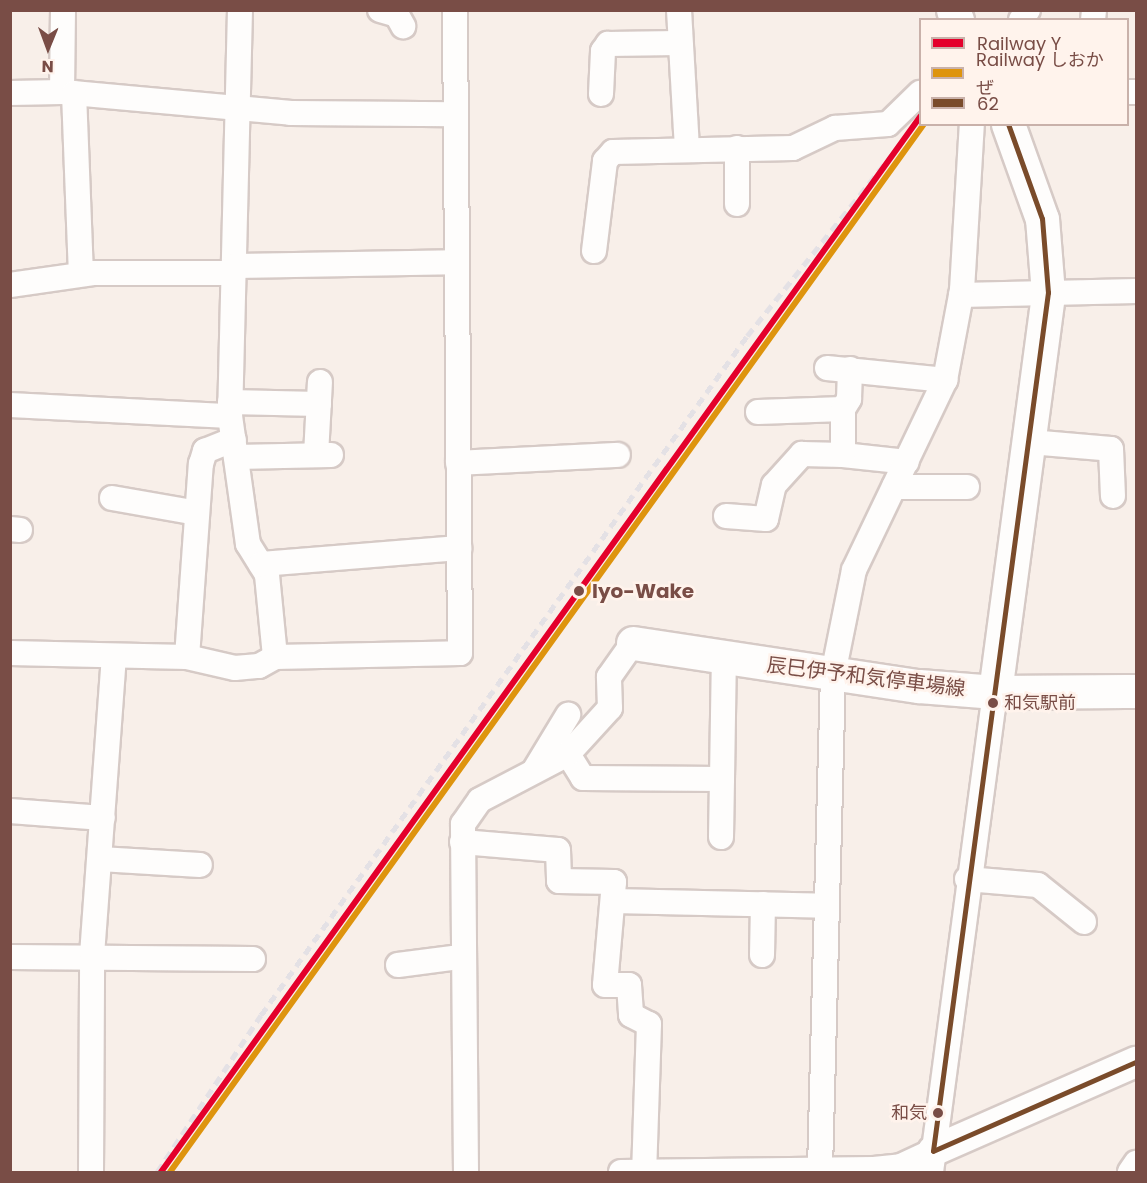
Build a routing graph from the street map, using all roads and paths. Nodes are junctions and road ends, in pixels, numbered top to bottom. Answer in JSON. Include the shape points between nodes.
{"nodes":[{"id":1,"x":63,"y":10,"type":"edge"},
{"id":2,"x":240,"y":10,"type":"edge"},
{"id":3,"x":380,"y":10,"type":"edge"},
{"id":4,"x":455,"y":10,"type":"edge"},
{"id":5,"x":679,"y":10,"type":"edge"},
{"id":6,"x":403,"y":26,"type":"dead end"},
{"id":7,"x":678,"y":44,"type":"junction"},
{"id":8,"x":68,"y":92,"type":"junction"},
{"id":9,"x":10,"y":93,"type":"edge"},
{"id":10,"x":602,"y":94,"type":"dead end"},
{"id":11,"x":919,"y":95,"type":"edge"},
{"id":12,"x":241,"y":110,"type":"junction"},
{"id":13,"x":454,"y":114,"type":"junction"},
{"id":14,"x":972,"y":126,"type":"edge"},
{"id":15,"x":1009,"y":126,"type":"edge"},
{"id":16,"x":687,"y":148,"type":"junction"},
{"id":17,"x":737,"y":148,"type":"junction"},
{"id":18,"x":737,"y":204,"type":"dead end"},
{"id":19,"x":594,"y":250,"type":"dead end"},
{"id":20,"x":456,"y":262,"type":"junction"},
{"id":21,"x":234,"y":270,"type":"junction"},
{"id":22,"x":81,"y":274,"type":"junction"},
{"id":23,"x":10,"y":285,"type":"edge"},
{"id":24,"x":1137,"y":291,"type":"edge"},
{"id":25,"x":1048,"y":293,"type":"junction"},
{"id":26,"x":961,"y":295,"type":"junction"},
{"id":27,"x":945,"y":380,"type":"junction"},
{"id":28,"x":10,"y":405,"type":"edge"},
{"id":29,"x":843,"y":409,"type":"junction"},
{"id":30,"x":758,"y":412,"type":"dead end"},
{"id":31,"x":232,"y":429,"type":"junction"},
{"id":32,"x":1030,"y":442,"type":"junction"},
{"id":33,"x":618,"y":455,"type":"dead end"},
{"id":34,"x":843,"y":455,"type":"junction"},
{"id":35,"x":907,"y":462,"type":"junction"},
{"id":36,"x":458,"y":463,"type":"junction"},
{"id":37,"x":894,"y":487,"type":"junction"},
{"id":38,"x":967,"y":487,"type":"dead end"},
{"id":39,"x":1113,"y":496,"type":"dead end"},
{"id":40,"x":112,"y":498,"type":"dead end"},
{"id":41,"x":197,"y":513,"type":"junction"},
{"id":42,"x":726,"y":516,"type":"dead end"},
{"id":43,"x":459,"y":548,"type":"junction"},
{"id":44,"x":261,"y":564,"type":"junction"},
{"id":45,"x":633,"y":643,"type":"joint"},
{"id":46,"x":10,"y":653,"type":"edge"},
{"id":47,"x":114,"y":657,"type":"junction"},
{"id":48,"x":187,"y":657,"type":"junction"},
{"id":49,"x":275,"y":657,"type":"junction"},
{"id":50,"x":724,"y":658,"type":"junction"},
{"id":51,"x":833,"y":674,"type":"junction"},
{"id":52,"x":995,"y":692,"type":"junction"},
{"id":53,"x":1137,"y":692,"type":"edge"},
{"id":54,"x":568,"y":715,"type":"dead end"},
{"id":55,"x":568,"y":754,"type":"junction"},
{"id":56,"x":534,"y":771,"type":"junction"},
{"id":57,"x":722,"y":779,"type":"junction"},
{"id":58,"x":10,"y":811,"type":"edge"},
{"id":59,"x":103,"y":819,"type":"junction"},
{"id":60,"x":721,"y":837,"type":"dead end"},
{"id":61,"x":462,"y":842,"type":"junction"},
{"id":62,"x":100,"y":859,"type":"junction"},
{"id":63,"x":200,"y":865,"type":"dead end"},
{"id":64,"x":967,"y":879,"type":"junction"},
{"id":65,"x":613,"y":902,"type":"junction"},
{"id":66,"x":763,"y":904,"type":"junction"},
{"id":67,"x":826,"y":906,"type":"junction"},
{"id":68,"x":1084,"y":922,"type":"dead end"},
{"id":69,"x":92,"y":955,"type":"junction"},
{"id":70,"x":762,"y":955,"type":"dead end"},
{"id":71,"x":10,"y":957,"type":"edge"},
{"id":72,"x":460,"y":957,"type":"junction"},
{"id":73,"x":253,"y":959,"type":"dead end"},
{"id":74,"x":398,"y":965,"type":"dead end"},
{"id":75,"x":1137,"y":1062,"type":"edge"},
{"id":76,"x":932,"y":1162,"type":"edge"},
{"id":77,"x":1137,"y":1163,"type":"edge"},
{"id":78,"x":820,"y":1170,"type":"junction"},
{"id":79,"x":638,"y":1172,"type":"edge"},
{"id":80,"x":644,"y":1172,"type":"edge"},
{"id":81,"x":720,"y":1172,"type":"edge"},
{"id":82,"x":92,"y":1173,"type":"edge"},
{"id":83,"x":466,"y":1173,"type":"edge"},
{"id":84,"x":621,"y":1173,"type":"edge"},
{"id":85,"x":1130,"y":1173,"type":"edge"}],
"edges":[{"from":1,"to":8,"type":"street"},
{"from":2,"to":12,"type":"street"},
{"from":3,"to":6,"type":"street","via":[[397,15]]},
{"from":4,"to":13,"type":"street"},
{"from":5,"to":7,"type":"street"},
{"from":7,"to":10,"type":"street","via":[[608,44],[603,51]]},
{"from":7,"to":16,"type":"street","via":[[686,60]]},
{"from":8,"to":9,"type":"street"},
{"from":8,"to":12,"type":"street"},
{"from":8,"to":22,"type":"street"},
{"from":11,"to":17,"type":"street","via":[[888,124],[835,128],[793,148]]},
{"from":12,"to":13,"type":"street"},
{"from":12,"to":21,"type":"street"},
{"from":13,"to":20,"type":"street"},
{"from":14,"to":26,"type":"street"},
{"from":15,"to":25,"type":"main road","via":[[1042,219]]},
{"from":16,"to":17,"type":"street"},
{"from":16,"to":19,"type":"street","via":[[607,156]]},
{"from":17,"to":18,"type":"street"},
{"from":20,"to":21,"type":"street"},
{"from":20,"to":36,"type":"street"},
{"from":21,"to":22,"type":"street"},
{"from":21,"to":31,"type":"street"},
{"from":22,"to":23,"type":"street"},
{"from":24,"to":25,"type":"street"},
{"from":25,"to":26,"type":"street"},
{"from":25,"to":32,"type":"main road"},
{"from":26,"to":27,"type":"street"},
{"from":27,"to":29,"type":"street","via":[[839,368],[849,399]]},
{"from":27,"to":35,"type":"street"},
{"from":28,"to":31,"type":"street"},
{"from":29,"to":30,"type":"street"},
{"from":29,"to":34,"type":"street"},
{"from":31,"to":31,"type":"street","via":[[320,393],[324,455]]},
{"from":31,"to":41,"type":"street","via":[[205,451]]},
{"from":31,"to":44,"type":"street","via":[[248,544]]},
{"from":32,"to":39,"type":"street","via":[[1111,449]]},
{"from":32,"to":52,"type":"main road"},
{"from":33,"to":36,"type":"street"},
{"from":34,"to":35,"type":"street"},
{"from":34,"to":42,"type":"street","via":[[802,454],[774,485],[766,519]]},
{"from":35,"to":37,"type":"street"},
{"from":36,"to":43,"type":"street"},
{"from":37,"to":38,"type":"street"},
{"from":37,"to":51,"type":"street","via":[[854,570]]},
{"from":40,"to":41,"type":"street"},
{"from":41,"to":48,"type":"street"},
{"from":43,"to":44,"type":"street"},
{"from":43,"to":49,"type":"street","via":[[460,653]]},
{"from":44,"to":49,"type":"street"},
{"from":45,"to":50,"type":"main road","name":"辰巳伊予和気停車場線"},
{"from":45,"to":55,"type":"street","via":[[609,677],[610,708]]},
{"from":46,"to":47,"type":"street"},
{"from":47,"to":48,"type":"street"},
{"from":47,"to":59,"type":"street"},
{"from":48,"to":49,"type":"street","via":[[235,668],[259,666]]},
{"from":50,"to":51,"type":"main road","name":"辰巳伊予和気停車場線"},
{"from":50,"to":57,"type":"street"},
{"from":51,"to":52,"type":"main road","name":"辰巳伊予和気停車場線"},
{"from":51,"to":67,"type":"street"},
{"from":52,"to":53,"type":"main road","name":"辰巳伊予和気停車場線"},
{"from":52,"to":64,"type":"street"},
{"from":54,"to":56,"type":"street"},
{"from":55,"to":56,"type":"street"},
{"from":55,"to":57,"type":"street","via":[[583,778]]},
{"from":56,"to":61,"type":"street","via":[[480,801],[463,824]]},
{"from":57,"to":60,"type":"street"},
{"from":58,"to":59,"type":"street"},
{"from":59,"to":62,"type":"street"},
{"from":61,"to":65,"type":"street","via":[[558,850],[559,881],[614,882]]},
{"from":61,"to":72,"type":"street"},
{"from":62,"to":63,"type":"street"},
{"from":62,"to":69,"type":"street"},
{"from":64,"to":68,"type":"street","via":[[1038,885]]},
{"from":64,"to":76,"type":"street"},
{"from":65,"to":66,"type":"street"},
{"from":65,"to":80,"type":"street","via":[[605,985],[629,985],[631,1015],[648,1024]]},
{"from":66,"to":67,"type":"street"},
{"from":66,"to":70,"type":"street"},
{"from":67,"to":78,"type":"street"},
{"from":69,"to":71,"type":"street"},
{"from":69,"to":73,"type":"street"},
{"from":69,"to":82,"type":"street"},
{"from":72,"to":74,"type":"street"},
{"from":72,"to":83,"type":"street"},
{"from":75,"to":76,"type":"street"},
{"from":76,"to":78,"type":"street"},
{"from":77,"to":85,"type":"street"},
{"from":78,"to":81,"type":"street"},
{"from":79,"to":80,"type":"street"},
{"from":79,"to":84,"type":"street"},
{"from":80,"to":81,"type":"street"}]}
